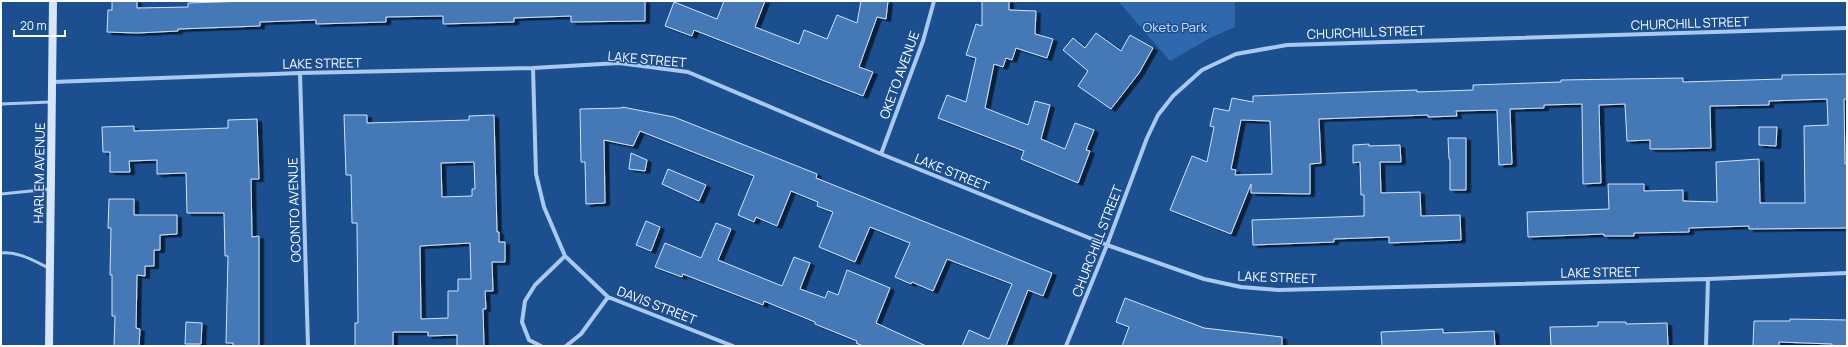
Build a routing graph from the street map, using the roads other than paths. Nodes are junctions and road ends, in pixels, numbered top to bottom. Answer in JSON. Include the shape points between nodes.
{"nodes":[{"id":1,"x":53,"y":1,"type":"edge"},
{"id":2,"x":934,"y":1,"type":"edge"},
{"id":3,"x":1847,"y":28,"type":"edge"},
{"id":4,"x":533,"y":68,"type":"junction"},
{"id":5,"x":300,"y":73,"type":"junction"},
{"id":6,"x":52,"y":82,"type":"junction"},
{"id":7,"x":52,"y":102,"type":"junction"},
{"id":8,"x":1,"y":104,"type":"edge"},
{"id":9,"x":880,"y":154,"type":"junction"},
{"id":10,"x":51,"y":189,"type":"junction"},
{"id":11,"x":1,"y":194,"type":"edge"},
{"id":12,"x":1107,"y":245,"type":"junction"},
{"id":13,"x":1,"y":253,"type":"edge"},
{"id":14,"x":565,"y":256,"type":"junction"},
{"id":15,"x":50,"y":269,"type":"junction"},
{"id":16,"x":1847,"y":273,"type":"edge"},
{"id":17,"x":1708,"y":279,"type":"junction"},
{"id":18,"x":608,"y":297,"type":"junction"},
{"id":19,"x":48,"y":346,"type":"edge"},
{"id":20,"x":308,"y":346,"type":"edge"},
{"id":21,"x":541,"y":346,"type":"edge"},
{"id":22,"x":566,"y":346,"type":"edge"},
{"id":23,"x":733,"y":346,"type":"edge"},
{"id":24,"x":1066,"y":346,"type":"edge"},
{"id":25,"x":1706,"y":346,"type":"edge"}],
"edges":[{"from":1,"to":6,"type":"main road","name":"HARLEM AVENUE"},
{"from":2,"to":9,"type":"street","name":"OKETO AVENUE","via":[[923,41]]},
{"from":3,"to":12,"type":"street","name":"CHURCHILL STREET","via":[[1287,45],[1236,54],[1202,70],[1173,96],[1158,115]]},
{"from":4,"to":5,"type":"street","name":"LAKE STREET"},
{"from":4,"to":9,"type":"street","name":"LAKE STREET","via":[[619,63],[688,72]]},
{"from":4,"to":14,"type":"street","name":"DAVIS STREET","via":[[536,174],[544,207]]},
{"from":5,"to":6,"type":"street","name":"LAKE STREET"},
{"from":5,"to":20,"type":"street","name":"OCONTO AVENUE"},
{"from":6,"to":7,"type":"main road","name":"HARLEM AVENUE"},
{"from":7,"to":8,"type":"lane"},
{"from":7,"to":10,"type":"main road","name":"HARLEM AVENUE"},
{"from":9,"to":12,"type":"street","name":"LAKE STREET"},
{"from":10,"to":11,"type":"lane"},
{"from":10,"to":15,"type":"main road","name":"HARLEM AVENUE"},
{"from":12,"to":17,"type":"street","name":"LAKE STREET","via":[[1204,279],[1241,287],[1278,290]]},
{"from":12,"to":24,"type":"street","name":"CHURCHILL STREET"},
{"from":13,"to":15,"type":"lane","via":[[16,254]]},
{"from":14,"to":18,"type":"street","name":"DAVIS STREET"},
{"from":14,"to":21,"type":"street","via":[[534,284],[525,300],[522,322],[529,340]]},
{"from":15,"to":19,"type":"main road","name":"HARLEM AVENUE"},
{"from":16,"to":17,"type":"street","name":"LAKE STREET"},
{"from":17,"to":25,"type":"street"},
{"from":18,"to":22,"type":"street","via":[[581,334]]},
{"from":18,"to":23,"type":"street","name":"DAVIS STREET"}]}
